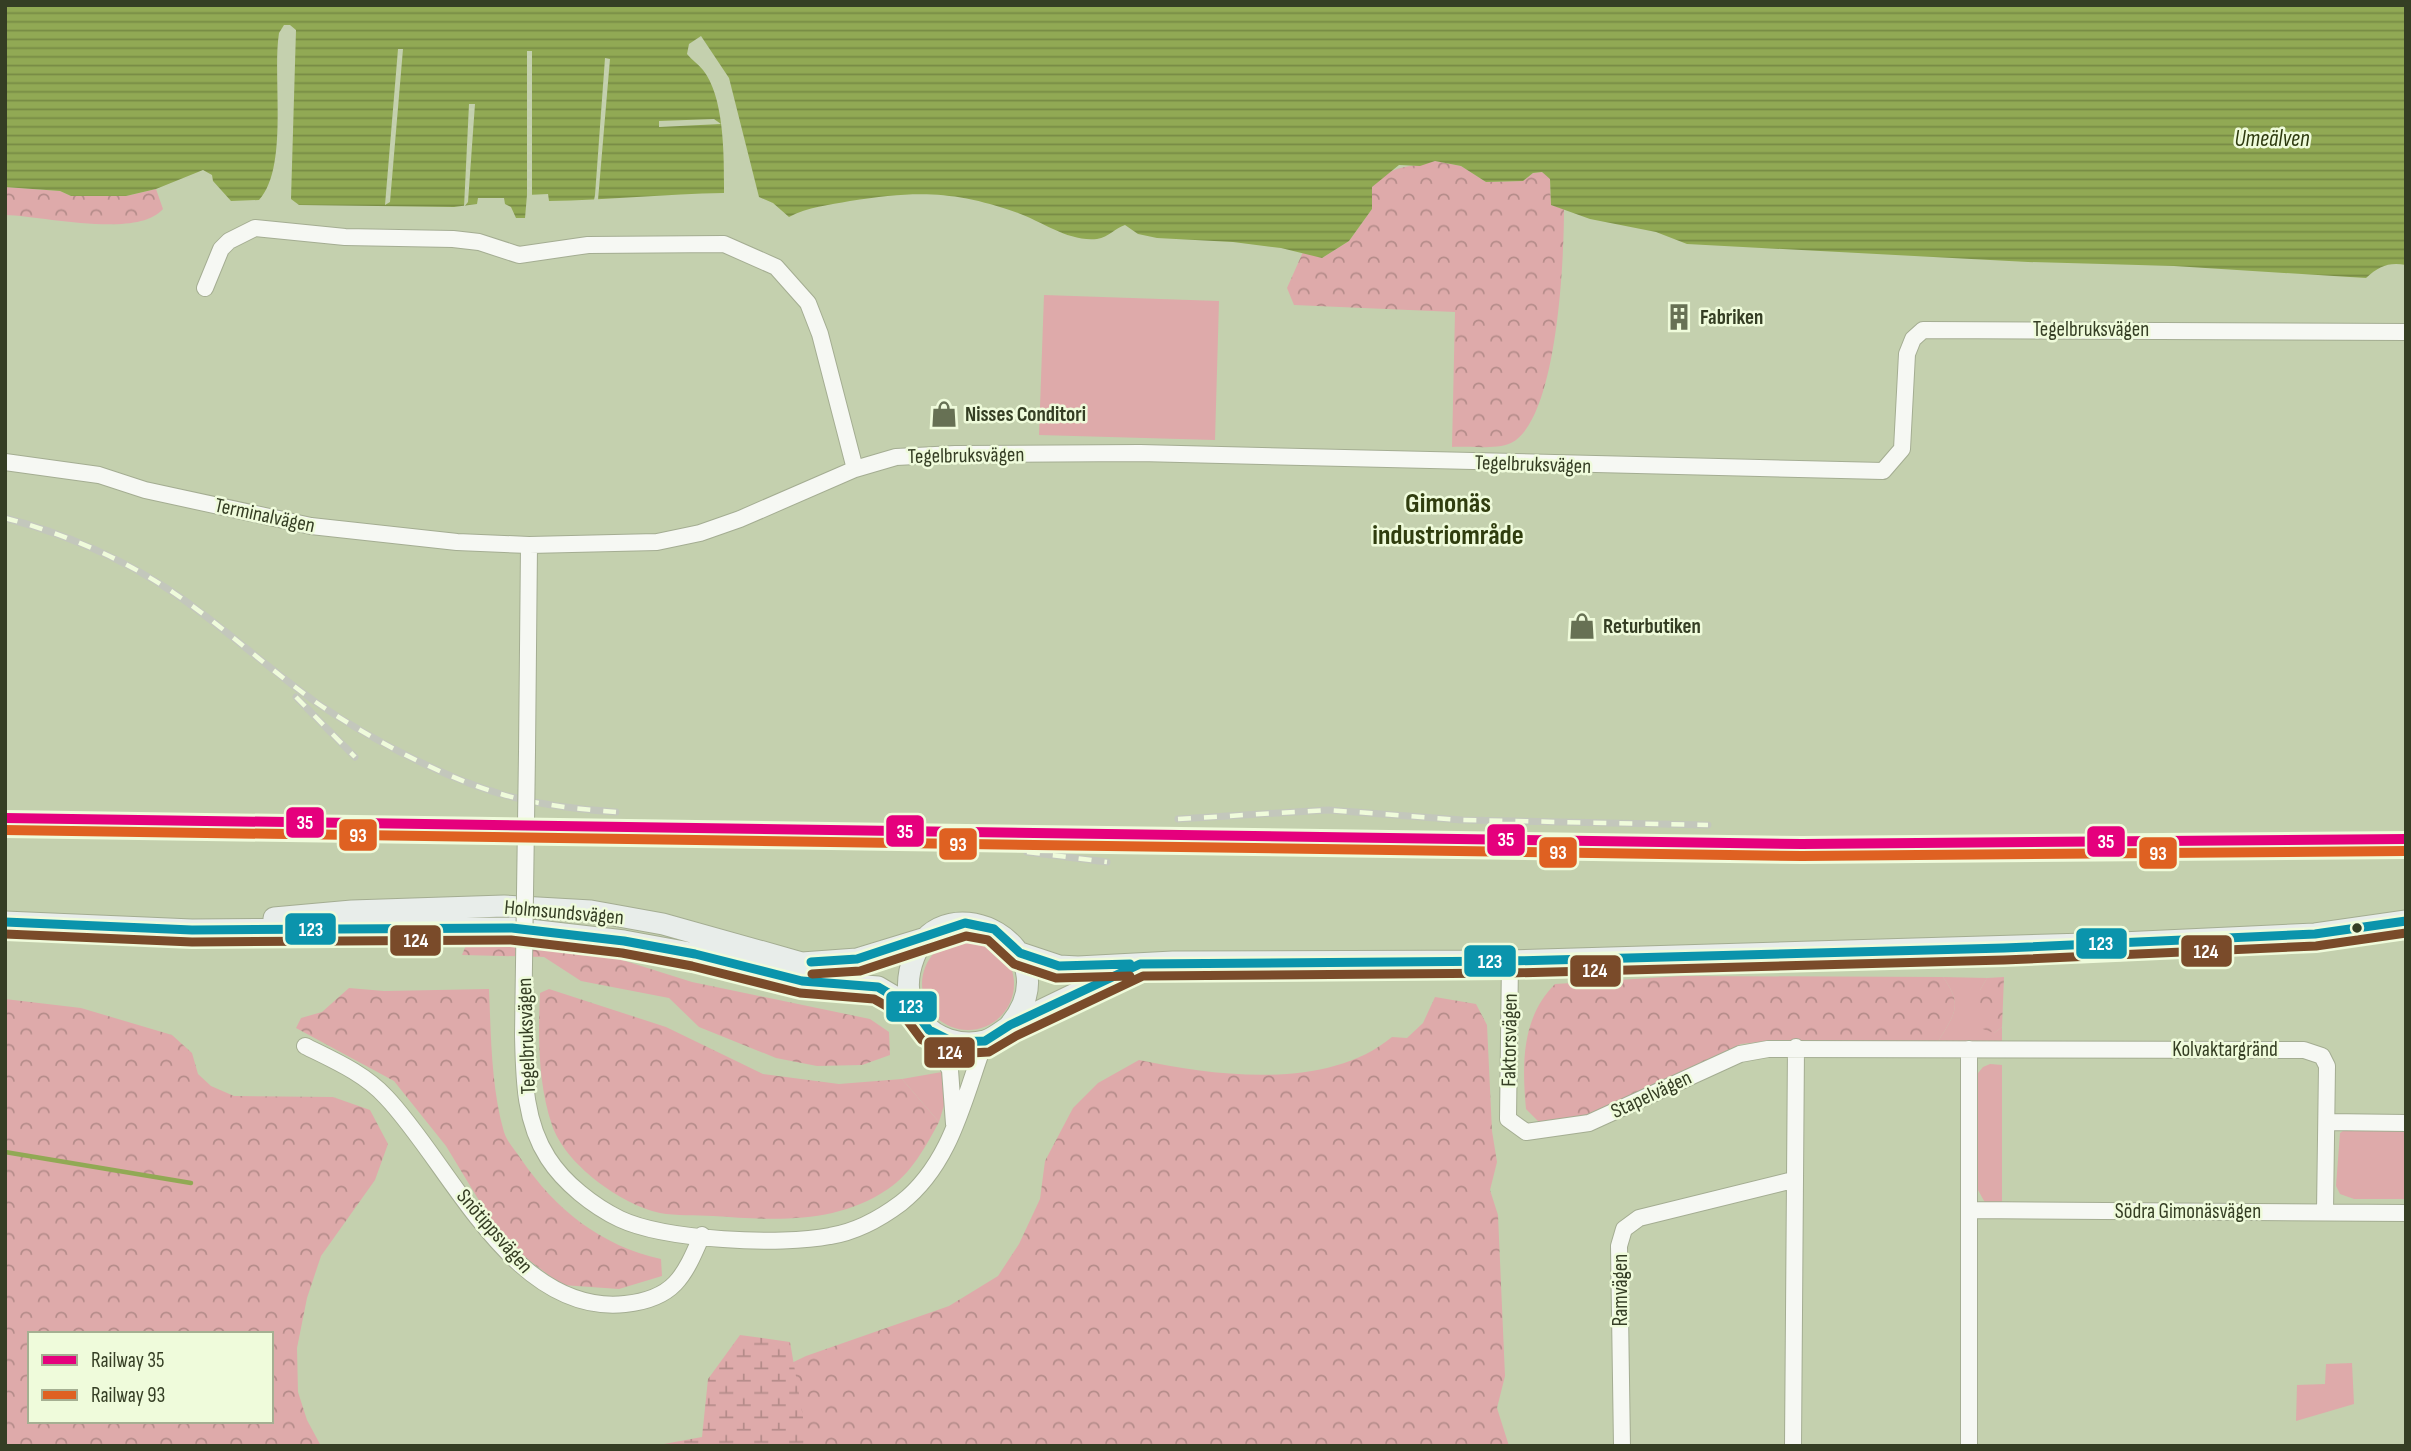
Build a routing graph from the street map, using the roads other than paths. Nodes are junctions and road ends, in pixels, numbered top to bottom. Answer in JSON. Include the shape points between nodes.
{"nodes":[{"id":1,"x":205,"y":288,"type":"dead end"},
{"id":2,"x":2406,"y":332,"type":"edge"},
{"id":3,"x":5,"y":462,"type":"edge"},
{"id":4,"x":855,"y":469,"type":"junction"},
{"id":5,"x":529,"y":545,"type":"junction"},
{"id":6,"x":2406,"y":921,"type":"edge"},
{"id":7,"x":5,"y":922,"type":"edge"},
{"id":8,"x":192,"y":930,"type":"junction"},
{"id":9,"x":929,"y":937,"type":"junction"},
{"id":10,"x":1020,"y":953,"type":"junction"},
{"id":11,"x":1510,"y":961,"type":"junction"},
{"id":12,"x":1140,"y":964,"type":"junction"},
{"id":13,"x":912,"y":1007,"type":"junction"},
{"id":14,"x":1010,"y":1026,"type":"junction"},
{"id":15,"x":929,"y":1030,"type":"junction"},
{"id":16,"x":985,"y":1041,"type":"junction"},
{"id":17,"x":305,"y":1046,"type":"dead end"},
{"id":18,"x":1796,"y":1047,"type":"junction"},
{"id":19,"x":1969,"y":1049,"type":"junction"},
{"id":20,"x":1508,"y":1119,"type":"joint"},
{"id":21,"x":2327,"y":1122,"type":"junction"},
{"id":22,"x":2406,"y":1122,"type":"edge"},
{"id":23,"x":954,"y":1124,"type":"junction"},
{"id":24,"x":1793,"y":1180,"type":"junction"},
{"id":25,"x":1969,"y":1210,"type":"junction"},
{"id":26,"x":2325,"y":1211,"type":"junction"},
{"id":27,"x":2406,"y":1213,"type":"edge"},
{"id":28,"x":702,"y":1235,"type":"junction"},
{"id":29,"x":1622,"y":1446,"type":"edge"},
{"id":30,"x":1793,"y":1446,"type":"edge"},
{"id":31,"x":1969,"y":1446,"type":"edge"}],
"edges":[{"from":1,"to":4,"type":"street","via":[[221,249],[255,228],[453,239],[519,255],[587,245],[723,244],[776,267],[808,303]]},
{"from":2,"to":4,"type":"street","name":"Tegelbruksvägen","via":[[1923,330],[1907,354],[1902,449],[1883,471],[1140,453],[896,457]]},
{"from":3,"to":5,"type":"street","name":"Terminalvägen","via":[[99,475],[145,490],[311,526]]},
{"from":4,"to":5,"type":"street","name":"Tegelbruksvägen","via":[[700,533],[657,542]]},
{"from":5,"to":28,"type":"street","name":"Tegelbruksvägen","bridge":true,"via":[[523,1035],[531,1123],[548,1158],[569,1183],[621,1219],[674,1234]]},
{"from":6,"to":11,"type":"main road","name":"Holmsundsvägen","via":[[2315,933],[2133,943]]},
{"from":7,"to":8,"type":"main road","name":"Holmsundsvägen"},
{"from":8,"to":9,"type":"main road","name":"Holmsundsvägen","via":[[352,911],[504,906],[591,911],[663,924],[802,962],[857,959]]},
{"from":8,"to":13,"type":"main road","name":"Holmsundsvägen","via":[[513,928],[695,954],[802,981],[878,987]]},
{"from":9,"to":10,"type":"main road","name":"Holmsundsvägen","via":[[950,925],[980,924],[1007,937]]},
{"from":9,"to":13,"type":"main road","via":[[909,970]]},
{"from":10,"to":12,"type":"main road","name":"Holmsundsvägen","via":[[1059,965]]},
{"from":10,"to":14,"type":"main road","via":[[1026,968],[1026,996]]},
{"from":11,"to":12,"type":"main road","name":"Holmsundsvägen"},
{"from":11,"to":20,"type":"street","name":"Faktorsvägen"},
{"from":12,"to":14,"type":"main road","name":"Holmsundsvägen"},
{"from":13,"to":15,"type":"main road","name":"Holmsundsvägen"},
{"from":14,"to":16,"type":"main road","name":"Holmsundsvägen"},
{"from":15,"to":16,"type":"main road","via":[[953,1041]]},
{"from":15,"to":23,"type":"street","name":"Tegelbruksvägen","via":[[950,1070]]},
{"from":16,"to":23,"type":"street","name":"Tegelbruksvägen"},
{"from":17,"to":28,"type":"street","name":"Snötippsvägen","via":[[355,1072],[385,1095],[496,1239],[539,1281],[562,1293],[608,1306],[663,1294],[679,1282]]},
{"from":18,"to":19,"type":"street","name":"Kolvaktargränd"},
{"from":18,"to":20,"type":"street","name":"Stapelvägen","via":[[1740,1054],[1589,1123],[1526,1132]]},
{"from":18,"to":24,"type":"street"},
{"from":19,"to":21,"type":"street","name":"Kolvaktargränd","via":[[2313,1051],[2327,1066]]},
{"from":19,"to":25,"type":"street"},
{"from":21,"to":22,"type":"street"},
{"from":21,"to":26,"type":"street","name":"Kolvaktargränd"},
{"from":23,"to":28,"type":"street","name":"Tegelbruksvägen","via":[[921,1184],[880,1217],[806,1240]]},
{"from":24,"to":29,"type":"street","name":"Ramvägen","via":[[1639,1218],[1624,1229],[1619,1246]]},
{"from":24,"to":30,"type":"street"},
{"from":25,"to":26,"type":"street","name":"Södra Gimonäsvägen"},
{"from":25,"to":31,"type":"street"},
{"from":26,"to":27,"type":"street","name":"Södra Gimonäsvägen"}]}
